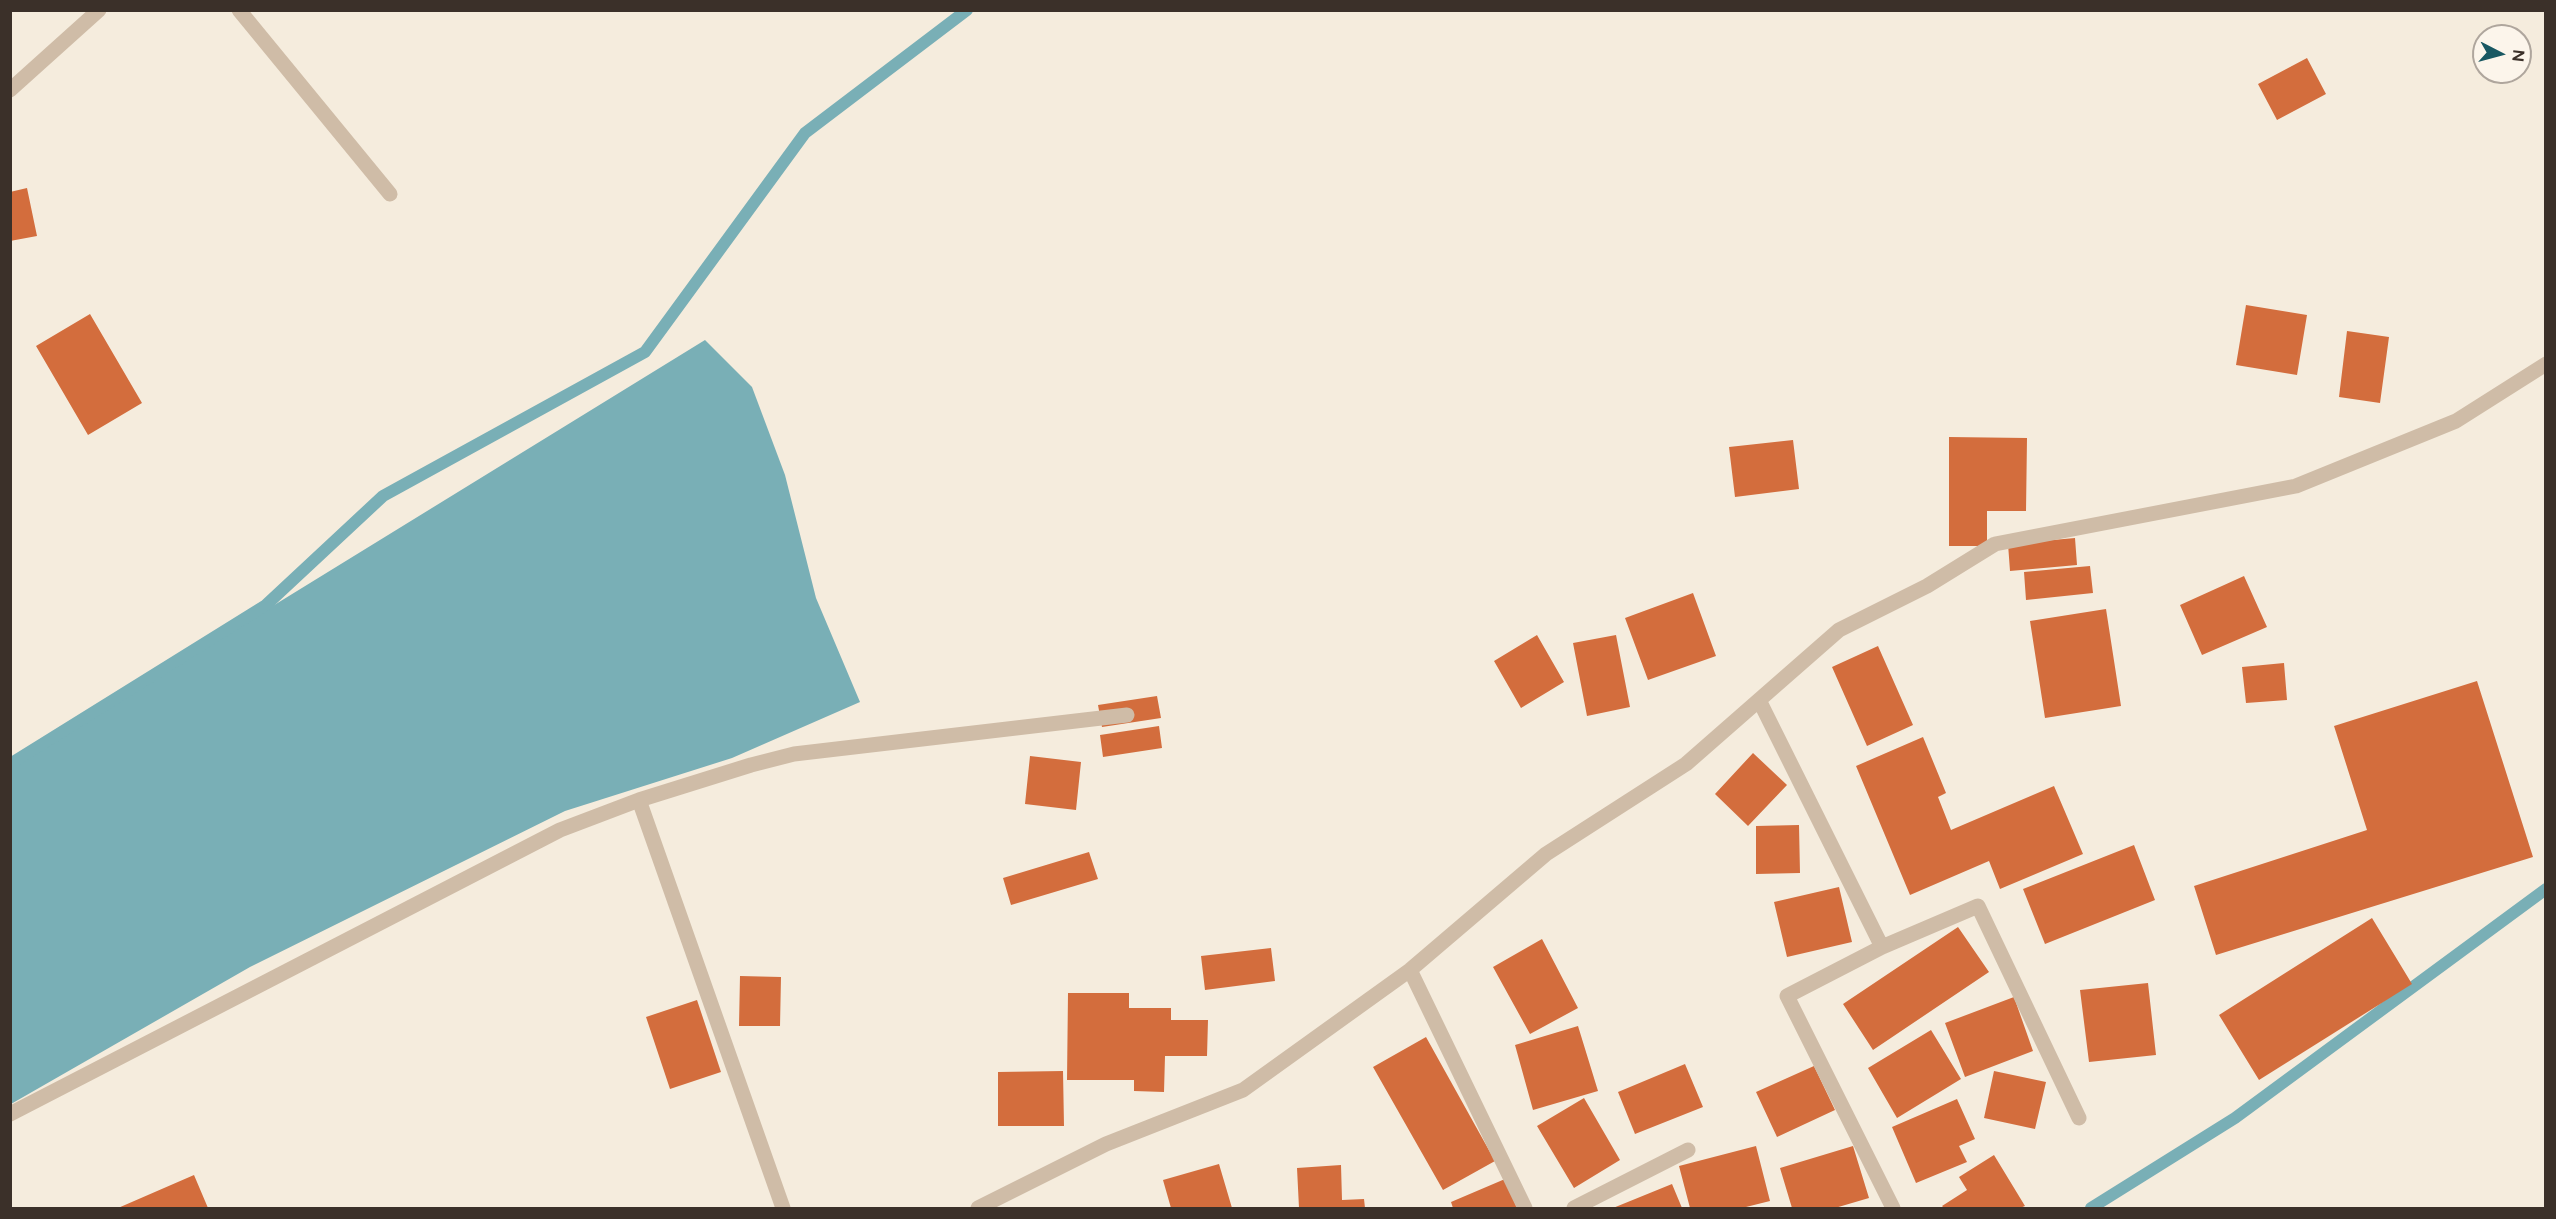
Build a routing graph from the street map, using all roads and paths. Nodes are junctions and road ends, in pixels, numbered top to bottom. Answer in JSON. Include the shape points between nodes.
{"nodes":[{"id":1,"x":99,"y":10,"type":"edge"},
{"id":2,"x":239,"y":10,"type":"edge"},
{"id":3,"x":10,"y":90,"type":"edge"},
{"id":4,"x":390,"y":194,"type":"dead end"},
{"id":5,"x":2546,"y":364,"type":"edge"},
{"id":6,"x":1759,"y":700,"type":"junction"},
{"id":7,"x":1127,"y":715,"type":"dead end"},
{"id":8,"x":639,"y":800,"type":"junction"},
{"id":9,"x":1882,"y":947,"type":"junction"},
{"id":10,"x":1410,"y":970,"type":"junction"},
{"id":11,"x":10,"y":1114,"type":"edge"},
{"id":12,"x":2079,"y":1118,"type":"dead end"},
{"id":13,"x":1688,"y":1150,"type":"dead end"},
{"id":14,"x":783,"y":1209,"type":"edge"},
{"id":15,"x":978,"y":1209,"type":"edge"},
{"id":16,"x":1525,"y":1209,"type":"edge"},
{"id":17,"x":1574,"y":1209,"type":"edge"},
{"id":18,"x":1893,"y":1209,"type":"edge"}],
"edges":[{"from":1,"to":3,"type":"street"},
{"from":2,"to":4,"type":"street"},
{"from":5,"to":6,"type":"street","via":[[2456,421],[2296,486],[1995,544],[1927,586],[1839,630]]},
{"from":6,"to":9,"type":"street"},
{"from":6,"to":10,"type":"street","via":[[1686,764],[1546,854]]},
{"from":7,"to":8,"type":"street","via":[[794,754]]},
{"from":8,"to":11,"type":"street","via":[[560,831]]},
{"from":8,"to":14,"type":"street"},
{"from":9,"to":12,"type":"street","via":[[1978,906]]},
{"from":9,"to":18,"type":"street","via":[[1787,996]]},
{"from":10,"to":15,"type":"street","via":[[1243,1090],[1106,1144]]},
{"from":10,"to":16,"type":"street"},
{"from":13,"to":17,"type":"street"}]}
